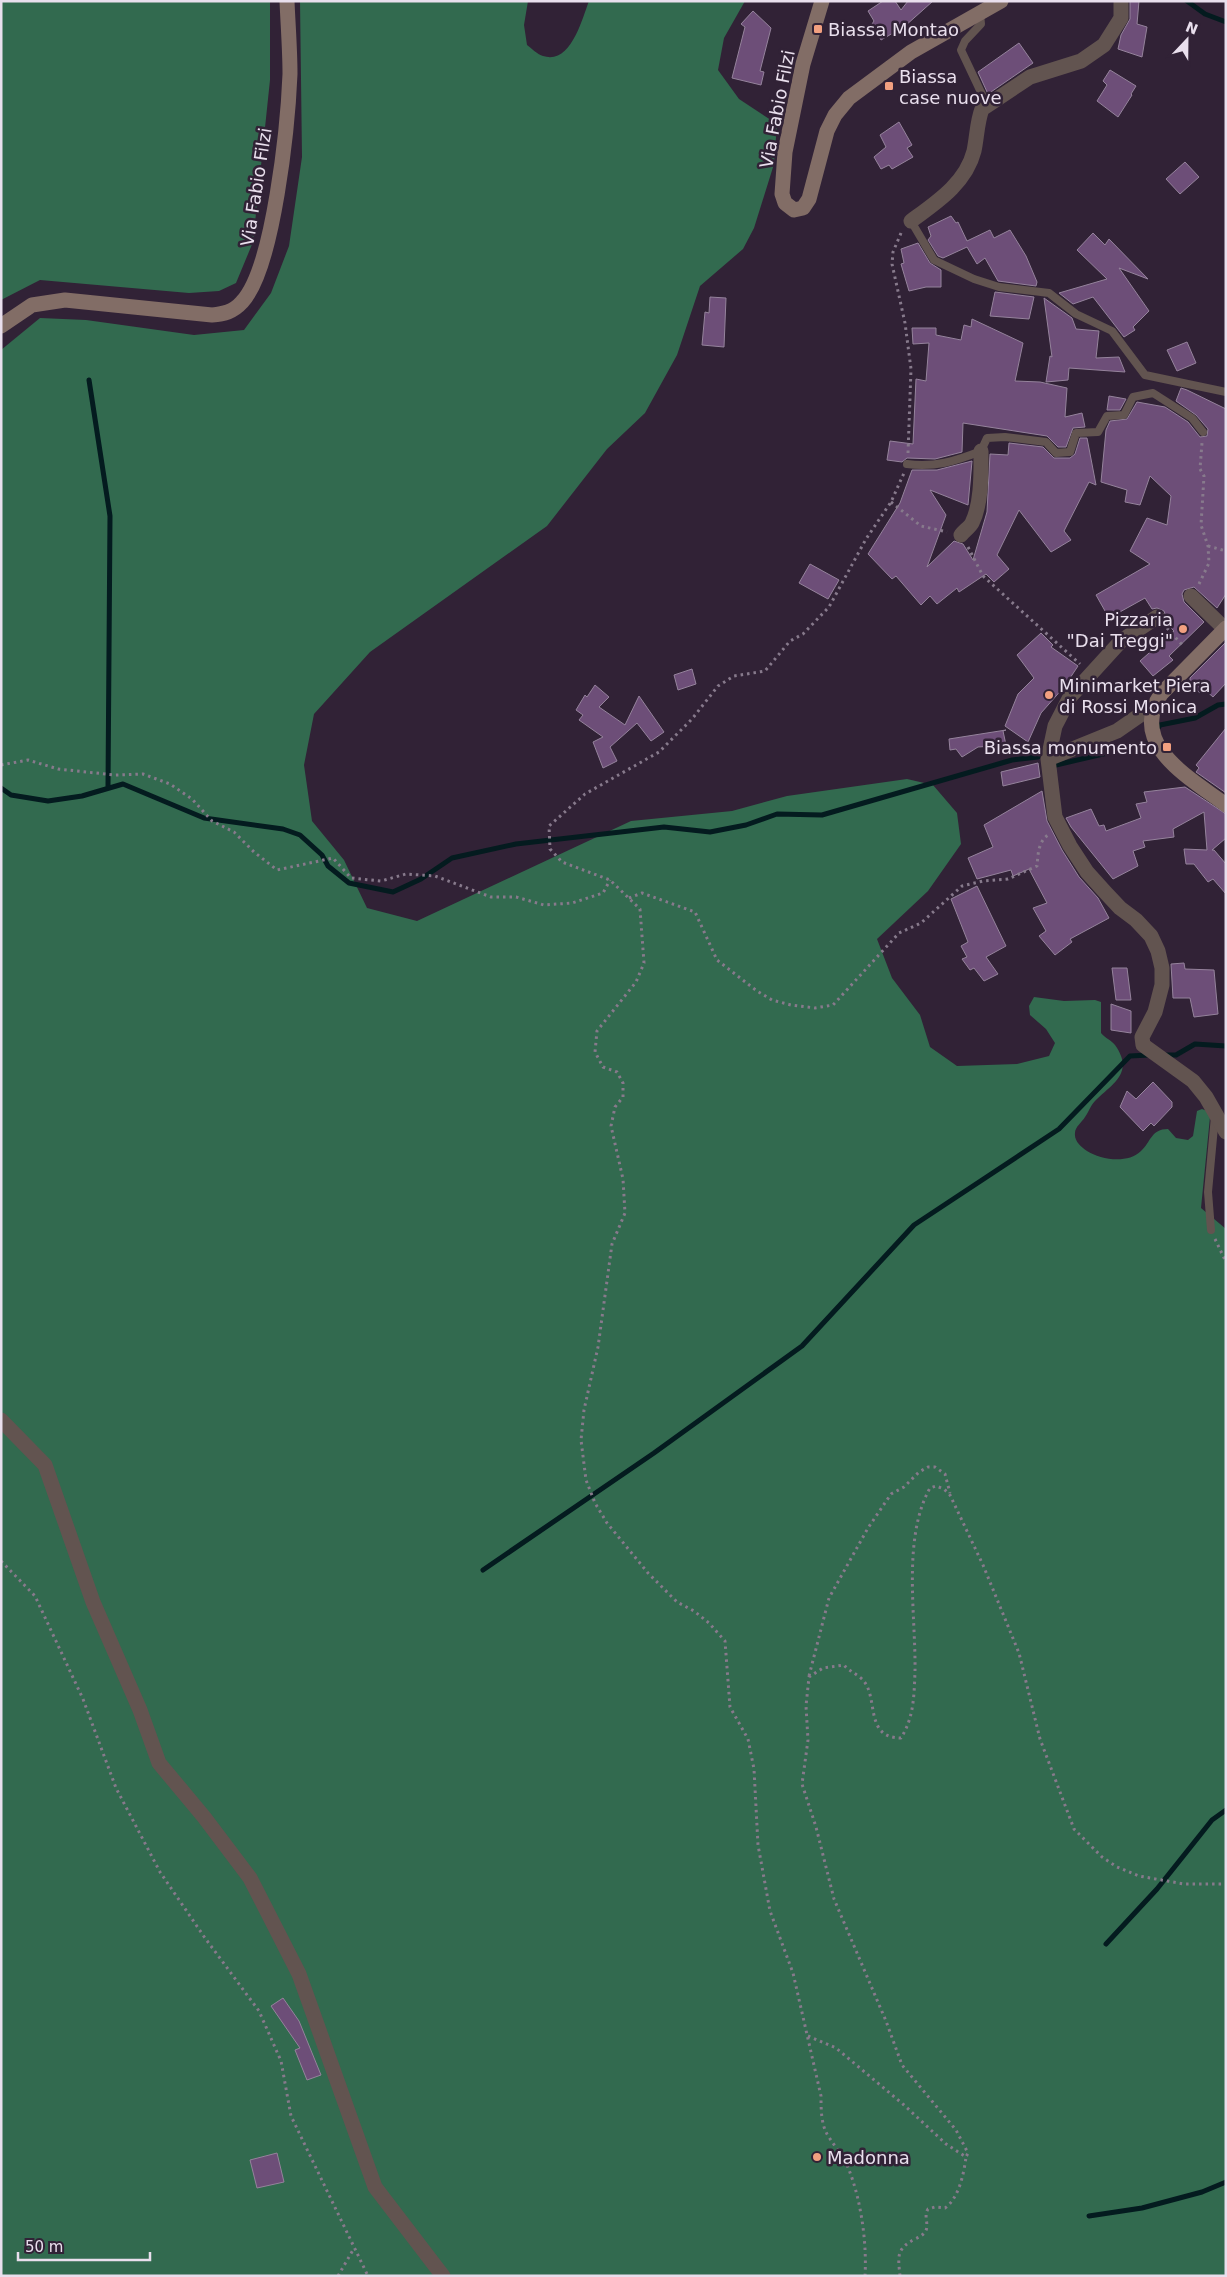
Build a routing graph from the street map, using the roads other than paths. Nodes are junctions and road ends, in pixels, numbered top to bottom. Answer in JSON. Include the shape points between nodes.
{"nodes":[{"id":1,"x":287,"y":1,"type":"edge"},
{"id":2,"x":822,"y":1,"type":"edge"},
{"id":3,"x":1001,"y":1,"type":"edge"},
{"id":4,"x":1121,"y":1,"type":"edge"},
{"id":5,"x":980,"y":14,"type":"junction"},
{"id":6,"x":987,"y":105,"type":"junction"},
{"id":7,"x":911,"y":221,"type":"joint"},
{"id":8,"x":1,"y":326,"type":"edge"},
{"id":9,"x":1226,"y":392,"type":"edge"},
{"id":10,"x":1203,"y":432,"type":"road end"},
{"id":11,"x":981,"y":451,"type":"junction"},
{"id":12,"x":907,"y":464,"type":"road end"},
{"id":13,"x":961,"y":535,"type":"road end"},
{"id":14,"x":1191,"y":596,"type":"road end"},
{"id":15,"x":1157,"y":617,"type":"road end"},
{"id":16,"x":1225,"y":629,"type":"edge"},
{"id":17,"x":1153,"y":706,"type":"junction"},
{"id":18,"x":1048,"y":759,"type":"junction"},
{"id":19,"x":1226,"y":805,"type":"edge"},
{"id":20,"x":1216,"y":1112,"type":"junction"},
{"id":21,"x":1226,"y":1132,"type":"edge"},
{"id":22,"x":1211,"y":1230,"type":"road end"},
{"id":23,"x":1,"y":1420,"type":"edge"},
{"id":24,"x":443,"y":2276,"type":"edge"}],
"edges":[{"from":1,"to":8,"type":"street","name":"Via Fabio Filzi","via":[[290,73],[276,193],[262,262],[253,287],[242,302],[226,314],[212,315],[65,300],[32,305]]},
{"from":2,"to":5,"type":"street","name":"Via Fabio Filzi","via":[[803,64],[785,152],[782,194],[785,203],[794,210],[802,208],[809,199],[827,131],[849,98],[911,52]]},
{"from":3,"to":5,"type":"street","name":"Via Fabio Filzi"},
{"from":4,"to":6,"type":"street","via":[[1121,18],[1104,45],[1081,62],[1030,78]]},
{"from":5,"to":6,"type":"lane","via":[[981,24],[961,50]]},
{"from":6,"to":7,"type":"street","via":[[980,116],[969,166],[960,180]]},
{"from":7,"to":9,"type":"lane","via":[[934,260],[999,287],[1049,293],[1076,314],[1112,331],[1145,375]]},
{"from":10,"to":11,"type":"lane","via":[[1192,418],[1152,394],[1133,397],[1124,415],[1107,416],[1098,432],[1076,433],[1070,452],[1056,453],[1046,442],[1005,438],[987,438]]},
{"from":11,"to":12,"type":"lane","via":[[931,466]]},
{"from":11,"to":13,"type":"street","via":[[982,478],[977,503],[972,523]]},
{"from":14,"to":16,"type":"street"},
{"from":15,"to":18,"type":"street","via":[[1120,641],[1070,697],[1051,740]]},
{"from":16,"to":17,"type":"street","via":[[1194,658]]},
{"from":17,"to":18,"type":"street","via":[[1118,731]]},
{"from":17,"to":19,"type":"street","via":[[1151,729],[1162,753]]},
{"from":18,"to":20,"type":"street","via":[[1055,816],[1060,827],[1087,872],[1120,908],[1136,920],[1158,951],[1162,985],[1155,1012],[1142,1037],[1143,1045],[1193,1081]]},
{"from":20,"to":21,"type":"street"},
{"from":20,"to":22,"type":"lane","via":[[1208,1192]]},
{"from":23,"to":24,"type":"street","via":[[45,1465],[93,1602],[159,1762],[250,1878],[299,1974],[375,2187]]}]}
